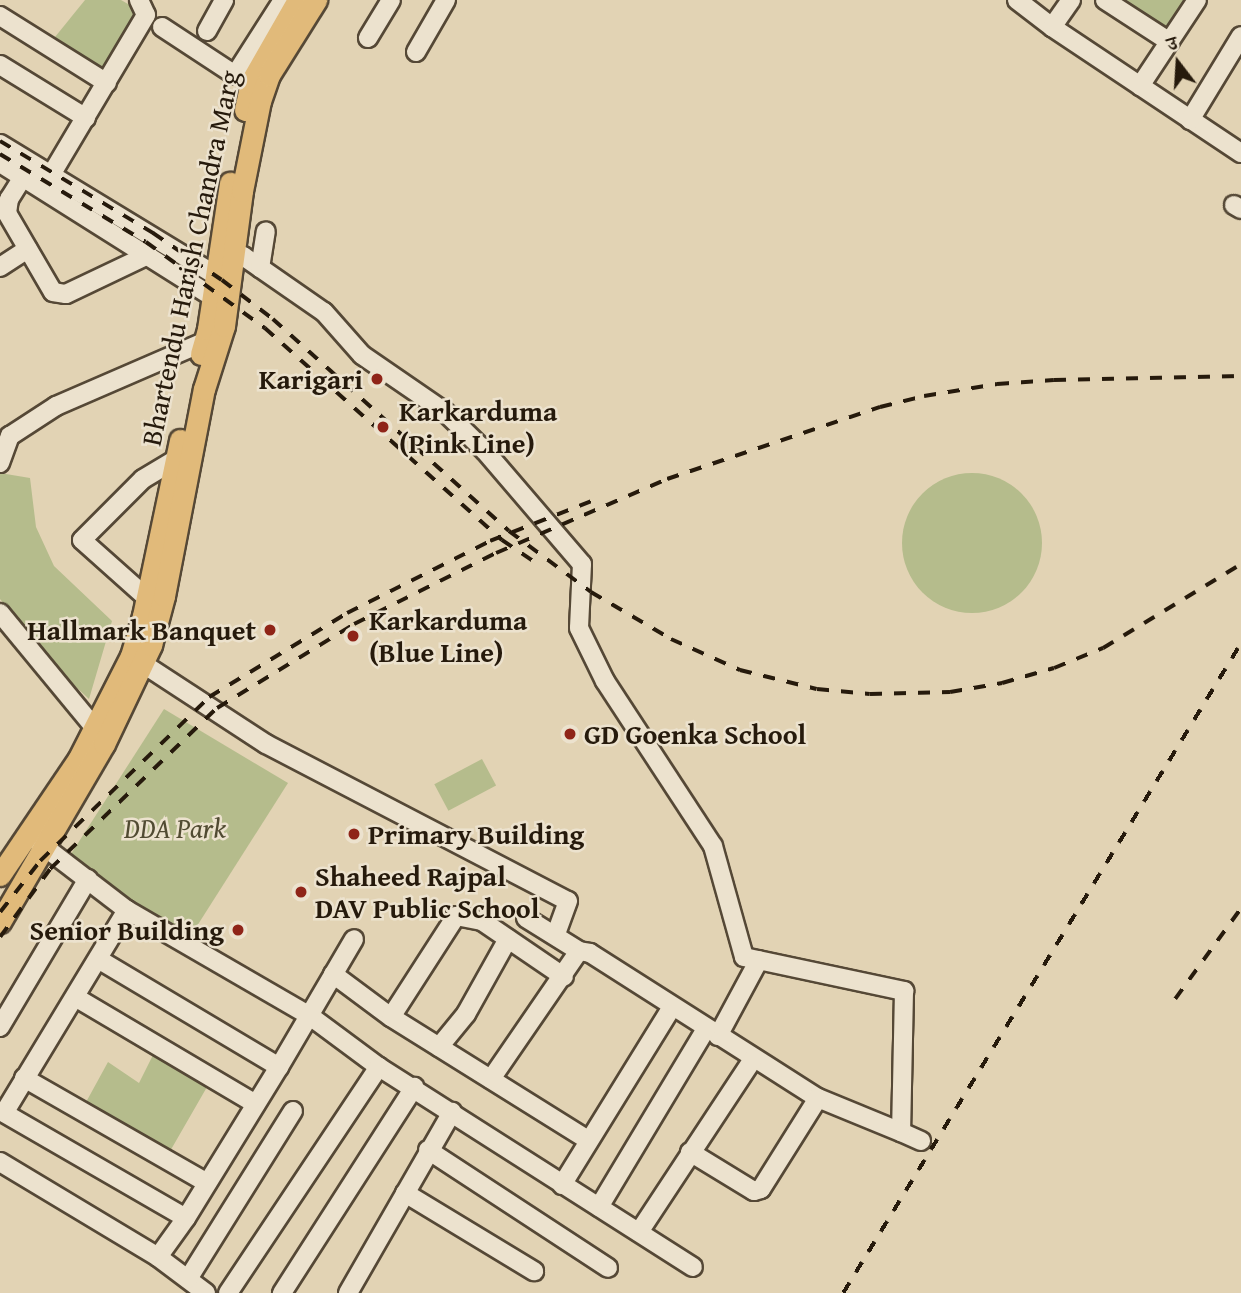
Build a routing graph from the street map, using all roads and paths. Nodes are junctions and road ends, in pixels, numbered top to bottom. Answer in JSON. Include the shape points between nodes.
{"nodes":[{"id":1,"x":139,"y":0,"type":"edge"},
{"id":2,"x":225,"y":0,"type":"edge"},
{"id":3,"x":283,"y":0,"type":"edge"},
{"id":4,"x":298,"y":0,"type":"edge"},
{"id":5,"x":316,"y":0,"type":"edge"},
{"id":6,"x":390,"y":0,"type":"edge"},
{"id":7,"x":446,"y":0,"type":"edge"},
{"id":8,"x":1017,"y":0,"type":"edge"},
{"id":9,"x":1071,"y":0,"type":"edge"},
{"id":10,"x":1105,"y":0,"type":"edge"},
{"id":11,"x":1197,"y":0,"type":"edge"},
{"id":12,"x":0,"y":16,"type":"edge"},
{"id":13,"x":162,"y":27,"type":"dead end"},
{"id":14,"x":1052,"y":27,"type":"junction"},
{"id":15,"x":207,"y":31,"type":"dead end"},
{"id":16,"x":1241,"y":36,"type":"edge"},
{"id":17,"x":368,"y":38,"type":"dead end"},
{"id":18,"x":1170,"y":42,"type":"junction"},
{"id":19,"x":416,"y":52,"type":"dead end"},
{"id":20,"x":0,"y":65,"type":"edge"},
{"id":21,"x":107,"y":83,"type":"junction"},
{"id":22,"x":1140,"y":86,"type":"junction"},
{"id":23,"x":86,"y":118,"type":"junction"},
{"id":24,"x":1190,"y":120,"type":"junction"},
{"id":25,"x":0,"y":144,"type":"edge"},
{"id":26,"x":1241,"y":153,"type":"edge"},
{"id":27,"x":0,"y":163,"type":"edge"},
{"id":28,"x":51,"y":175,"type":"junction"},
{"id":29,"x":23,"y":177,"type":"junction"},
{"id":30,"x":266,"y":231,"type":"dead end"},
{"id":31,"x":27,"y":249,"type":"junction"},
{"id":32,"x":227,"y":249,"type":"junction"},
{"id":33,"x":148,"y":255,"type":"junction"},
{"id":34,"x":0,"y":267,"type":"edge"},
{"id":35,"x":260,"y":268,"type":"junction"},
{"id":36,"x":221,"y":290,"type":"junction"},
{"id":37,"x":204,"y":342,"type":"junction"},
{"id":38,"x":176,"y":459,"type":"junction"},
{"id":39,"x":0,"y":463,"type":"edge"},
{"id":40,"x":146,"y":598,"type":"junction"},
{"id":41,"x":0,"y":613,"type":"edge"},
{"id":42,"x":137,"y":659,"type":"junction"},
{"id":43,"x":94,"y":727,"type":"junction"},
{"id":44,"x":36,"y":839,"type":"junction"},
{"id":45,"x":0,"y":875,"type":"edge"},
{"id":46,"x":88,"y":879,"type":"junction"},
{"id":47,"x":127,"y":910,"type":"junction"},
{"id":48,"x":526,"y":918,"type":"dead end"},
{"id":49,"x":0,"y":922,"type":"edge"},
{"id":50,"x":555,"y":936,"type":"junction"},
{"id":51,"x":354,"y":939,"type":"dead end"},
{"id":52,"x":508,"y":939,"type":"junction"},
{"id":53,"x":579,"y":951,"type":"junction"},
{"id":54,"x":98,"y":959,"type":"junction"},
{"id":55,"x":759,"y":960,"type":"junction"},
{"id":56,"x":333,"y":974,"type":"junction"},
{"id":57,"x":564,"y":977,"type":"junction"},
{"id":58,"x":75,"y":998,"type":"junction"},
{"id":59,"x":672,"y":1007,"type":"junction"},
{"id":60,"x":310,"y":1016,"type":"junction"},
{"id":61,"x":391,"y":1017,"type":"junction"},
{"id":62,"x":0,"y":1027,"type":"edge"},
{"id":63,"x":712,"y":1033,"type":"junction"},
{"id":64,"x":439,"y":1047,"type":"junction"},
{"id":65,"x":753,"y":1059,"type":"junction"},
{"id":66,"x":279,"y":1067,"type":"junction"},
{"id":67,"x":379,"y":1067,"type":"junction"},
{"id":68,"x":24,"y":1078,"type":"junction"},
{"id":69,"x":491,"y":1079,"type":"junction"},
{"id":70,"x":414,"y":1087,"type":"junction"},
{"id":71,"x":818,"y":1098,"type":"junction"},
{"id":72,"x":256,"y":1104,"type":"junction"},
{"id":73,"x":293,"y":1111,"type":"dead end"},
{"id":74,"x":452,"y":1111,"type":"junction"},
{"id":75,"x":901,"y":1132,"type":"junction"},
{"id":76,"x":588,"y":1140,"type":"junction"},
{"id":77,"x":921,"y":1141,"type":"dead end"},
{"id":78,"x":428,"y":1150,"type":"junction"},
{"id":79,"x":691,"y":1152,"type":"junction"},
{"id":80,"x":0,"y":1162,"type":"edge"},
{"id":81,"x":207,"y":1183,"type":"junction"},
{"id":82,"x":562,"y":1185,"type":"junction"},
{"id":83,"x":405,"y":1193,"type":"junction"},
{"id":84,"x":599,"y":1207,"type":"junction"},
{"id":85,"x":186,"y":1218,"type":"junction"},
{"id":86,"x":639,"y":1232,"type":"junction"},
{"id":87,"x":158,"y":1257,"type":"junction"},
{"id":88,"x":693,"y":1266,"type":"dead end"},
{"id":89,"x":608,"y":1268,"type":"dead end"},
{"id":90,"x":534,"y":1271,"type":"dead end"},
{"id":91,"x":188,"y":1279,"type":"junction"},
{"id":92,"x":206,"y":1293,"type":"edge"},
{"id":93,"x":228,"y":1293,"type":"edge"},
{"id":94,"x":282,"y":1293,"type":"edge"},
{"id":95,"x":348,"y":1293,"type":"edge"}],
"edges":[{"from":1,"to":21,"type":"street","via":[[146,15]]},
{"from":2,"to":15,"type":"street"},
{"from":3,"to":13,"type":"street","via":[[235,75]]},
{"from":4,"to":32,"type":"main road","name":"Bhartendu Harish Chandra Marg","via":[[251,82]]},
{"from":5,"to":32,"type":"main road","name":"Bhartendu Harish Chandra Marg","via":[[269,75],[260,100]]},
{"from":6,"to":17,"type":"street"},
{"from":7,"to":19,"type":"street"},
{"from":8,"to":14,"type":"street"},
{"from":9,"to":14,"type":"street"},
{"from":10,"to":18,"type":"street"},
{"from":11,"to":18,"type":"street"},
{"from":12,"to":21,"type":"street"},
{"from":14,"to":22,"type":"street"},
{"from":16,"to":24,"type":"street"},
{"from":18,"to":22,"type":"street"},
{"from":20,"to":23,"type":"street"},
{"from":21,"to":23,"type":"street"},
{"from":22,"to":24,"type":"street"},
{"from":23,"to":28,"type":"street"},
{"from":24,"to":26,"type":"street"},
{"from":25,"to":28,"type":"street"},
{"from":27,"to":29,"type":"street"},
{"from":28,"to":36,"type":"street"},
{"from":29,"to":31,"type":"street","via":[[6,205]]},
{"from":29,"to":33,"type":"street"},
{"from":30,"to":35,"type":"street"},
{"from":31,"to":33,"type":"street","via":[[53,292],[62,295]]},
{"from":31,"to":34,"type":"street"},
{"from":32,"to":35,"type":"street"},
{"from":32,"to":36,"type":"main road","name":"Bhartendu Harish Chandra Marg"},
{"from":33,"to":36,"type":"street"},
{"from":35,"to":55,"type":"street","via":[[324,312],[362,355],[393,380],[445,412],[485,451],[582,564],[579,628],[605,681],[713,846],[744,957]]},
{"from":36,"to":37,"type":"main road","name":"Bhartendu Harish Chandra Marg"},
{"from":36,"to":42,"type":"main road","name":"Bhartendu Harish Chandra Marg","via":[[224,326],[204,389],[164,596],[151,645]]},
{"from":37,"to":38,"type":"main road","name":"Bhartendu Harish Chandra Marg"},
{"from":37,"to":39,"type":"street","via":[[56,406],[10,436]]},
{"from":38,"to":40,"type":"main road","name":"Bhartendu Harish Chandra Marg"},
{"from":38,"to":40,"type":"street","via":[[143,479],[82,540]]},
{"from":40,"to":42,"type":"main road","name":"Bhartendu Harish Chandra Marg"},
{"from":41,"to":43,"type":"street"},
{"from":42,"to":43,"type":"main road","name":"Bhartendu Harish Chandra Marg"},
{"from":42,"to":44,"type":"main road","name":"Bhartendu Harish Chandra Marg","via":[[104,744]]},
{"from":42,"to":50,"type":"street","via":[[266,744],[568,901]]},
{"from":43,"to":44,"type":"main road","name":"Bhartendu Harish Chandra Marg"},
{"from":44,"to":45,"type":"main road","name":"Bhartendu Harish Chandra Marg"},
{"from":44,"to":46,"type":"street"},
{"from":44,"to":49,"type":"main road","name":"Bhartendu Harish Chandra Marg"},
{"from":46,"to":47,"type":"street"},
{"from":46,"to":62,"type":"street"},
{"from":47,"to":54,"type":"street"},
{"from":47,"to":60,"type":"street"},
{"from":48,"to":50,"type":"street"},
{"from":50,"to":53,"type":"street"},
{"from":51,"to":56,"type":"street"},
{"from":52,"to":57,"type":"street"},
{"from":52,"to":61,"type":"street","via":[[482,921],[456,916]]},
{"from":52,"to":64,"type":"street","via":[[466,1014]]},
{"from":53,"to":57,"type":"street"},
{"from":53,"to":59,"type":"street","via":[[590,953]]},
{"from":54,"to":58,"type":"street"},
{"from":54,"to":66,"type":"street"},
{"from":55,"to":63,"type":"street"},
{"from":55,"to":75,"type":"street","via":[[904,991]]},
{"from":56,"to":60,"type":"street"},
{"from":56,"to":61,"type":"street"},
{"from":57,"to":69,"type":"street"},
{"from":58,"to":68,"type":"street"},
{"from":58,"to":72,"type":"street"},
{"from":59,"to":63,"type":"street"},
{"from":59,"to":76,"type":"street"},
{"from":60,"to":66,"type":"street"},
{"from":60,"to":67,"type":"street"},
{"from":61,"to":64,"type":"street"},
{"from":63,"to":65,"type":"street"},
{"from":63,"to":84,"type":"street"},
{"from":64,"to":69,"type":"street"},
{"from":65,"to":71,"type":"street"},
{"from":65,"to":79,"type":"street"},
{"from":66,"to":72,"type":"street"},
{"from":67,"to":70,"type":"street"},
{"from":67,"to":93,"type":"street"},
{"from":68,"to":81,"type":"street"},
{"from":68,"to":85,"type":"street","via":[[6,1106],[6,1116]]},
{"from":69,"to":76,"type":"street"},
{"from":70,"to":74,"type":"street"},
{"from":70,"to":94,"type":"street"},
{"from":71,"to":75,"type":"street"},
{"from":71,"to":79,"type":"street","via":[[758,1191]]},
{"from":72,"to":81,"type":"street"},
{"from":73,"to":91,"type":"street"},
{"from":74,"to":78,"type":"street"},
{"from":74,"to":82,"type":"street"},
{"from":75,"to":77,"type":"street"},
{"from":76,"to":82,"type":"street"},
{"from":78,"to":83,"type":"street"},
{"from":78,"to":89,"type":"street"},
{"from":79,"to":86,"type":"street"},
{"from":80,"to":87,"type":"street"},
{"from":81,"to":85,"type":"street"},
{"from":82,"to":84,"type":"street"},
{"from":83,"to":90,"type":"street"},
{"from":83,"to":95,"type":"street"},
{"from":84,"to":86,"type":"street"},
{"from":85,"to":87,"type":"street"},
{"from":86,"to":88,"type":"street"},
{"from":87,"to":91,"type":"street"},
{"from":91,"to":92,"type":"street"}]}
